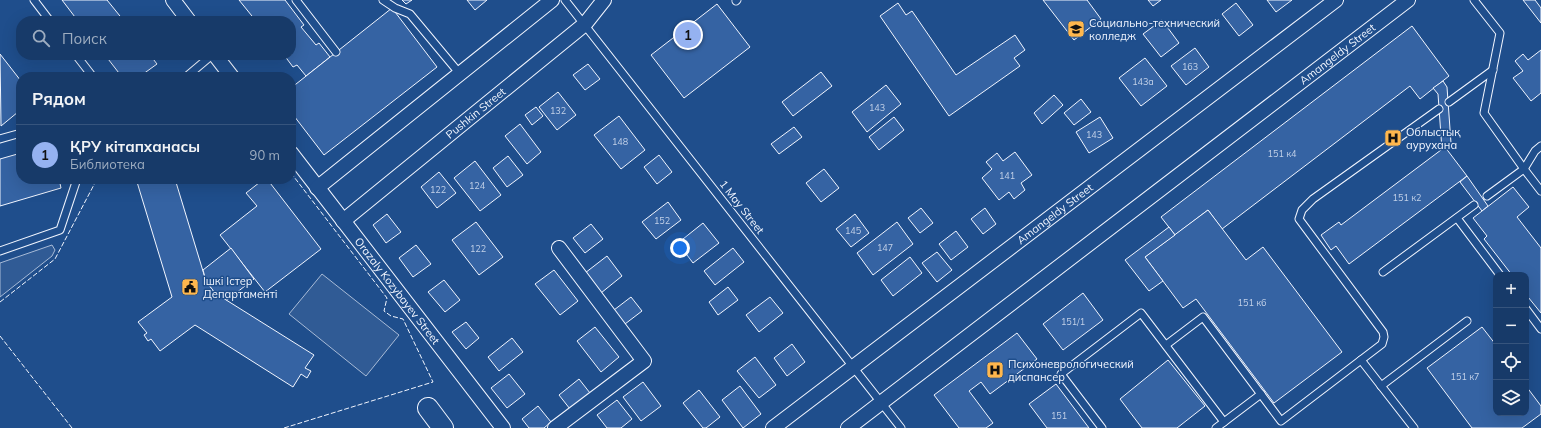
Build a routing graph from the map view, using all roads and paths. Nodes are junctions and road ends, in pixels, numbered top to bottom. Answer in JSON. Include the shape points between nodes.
{"nodes":[{"id":1,"x":34,"y":0,"type":"edge"},
{"id":2,"x":173,"y":0,"type":"edge"},
{"id":3,"x":296,"y":0,"type":"edge"},
{"id":4,"x":383,"y":0,"type":"edge"},
{"id":5,"x":552,"y":0,"type":"edge"},
{"id":6,"x":565,"y":0,"type":"edge"},
{"id":7,"x":604,"y":0,"type":"edge"},
{"id":8,"x":1336,"y":0,"type":"edge"},
{"id":9,"x":1408,"y":0,"type":"edge"},
{"id":10,"x":1474,"y":0,"type":"edge"},
{"id":11,"x":46,"y":16,"type":"edge"},
{"id":12,"x":185,"y":16,"type":"edge"},
{"id":13,"x":585,"y":24,"type":"junction"},
{"id":14,"x":336,"y":52,"type":"dead end"},
{"id":15,"x":80,"y":60,"type":"edge"},
{"id":16,"x":208,"y":60,"type":"edge"},
{"id":17,"x":218,"y":60,"type":"edge"},
{"id":18,"x":1493,"y":70,"type":"junction"},
{"id":19,"x":89,"y":72,"type":"edge"},
{"id":20,"x":192,"y":72,"type":"edge"},
{"id":21,"x":228,"y":72,"type":"edge"},
{"id":22,"x":460,"y":74,"type":"junction"},
{"id":23,"x":1448,"y":102,"type":"dead end"},
{"id":24,"x":1439,"y":109,"type":"dead end"},
{"id":25,"x":16,"y":134,"type":"edge"},
{"id":26,"x":0,"y":139,"type":"edge"},
{"id":27,"x":1541,"y":146,"type":"edge"},
{"id":28,"x":296,"y":160,"type":"edge"},
{"id":29,"x":1524,"y":169,"type":"junction"},
{"id":30,"x":75,"y":184,"type":"edge"},
{"id":31,"x":317,"y":188,"type":"junction"},
{"id":32,"x":1541,"y":191,"type":"edge"},
{"id":33,"x":1487,"y":196,"type":"dead end"},
{"id":34,"x":1474,"y":205,"type":"dead end"},
{"id":35,"x":1457,"y":218,"type":"junction"},
{"id":36,"x":343,"y":221,"type":"junction"},
{"id":37,"x":559,"y":248,"type":"dead end"},
{"id":38,"x":0,"y":251,"type":"edge"},
{"id":39,"x":1383,"y":272,"type":"dead end"},
{"id":40,"x":1498,"y":272,"type":"edge"},
{"id":41,"x":1529,"y":313,"type":"edge"},
{"id":42,"x":1468,"y":321,"type":"dead end"},
{"id":43,"x":1541,"y":329,"type":"edge"},
{"id":44,"x":1166,"y":345,"type":"junction"},
{"id":45,"x":1361,"y":360,"type":"junction"},
{"id":46,"x":853,"y":367,"type":"junction"},
{"id":47,"x":1381,"y":386,"type":"junction"},
{"id":48,"x":1261,"y":394,"type":"junction"},
{"id":49,"x":881,"y":403,"type":"junction"},
{"id":50,"x":428,"y":408,"type":"dead end"},
{"id":51,"x":1224,"y":422,"type":"junction"},
{"id":52,"x":443,"y":428,"type":"edge"},
{"id":53,"x":503,"y":428,"type":"edge"},
{"id":54,"x":555,"y":428,"type":"edge"},
{"id":55,"x":773,"y":428,"type":"edge"},
{"id":56,"x":848,"y":428,"type":"edge"},
{"id":57,"x":901,"y":428,"type":"edge"},
{"id":58,"x":1102,"y":428,"type":"edge"},
{"id":59,"x":1216,"y":428,"type":"edge"},
{"id":60,"x":1414,"y":428,"type":"edge"}],
"edges":[{"from":1,"to":11,"type":"lane"},
{"from":2,"to":12,"type":"street"},
{"from":3,"to":14,"type":"lane"},
{"from":4,"to":22,"type":"lane","via":[[410,14]]},
{"from":5,"to":22,"type":"street"},
{"from":6,"to":13,"type":"lane","name":"1 May Street"},
{"from":7,"to":13,"type":"street","name":"Pushkin Street"},
{"from":8,"to":46,"type":"street","name":"Amangeldy Street"},
{"from":9,"to":49,"type":"street","name":"Amangeldy Street"},
{"from":10,"to":18,"type":"lane","via":[[1500,33]]},
{"from":13,"to":36,"type":"street","name":"Pushkin Street"},
{"from":13,"to":46,"type":"lane","name":"1 May Street"},
{"from":15,"to":19,"type":"lane"},
{"from":16,"to":20,"type":"lane"},
{"from":17,"to":21,"type":"street"},
{"from":18,"to":23,"type":"lane"},
{"from":18,"to":29,"type":"lane","via":[[1484,113]]},
{"from":22,"to":31,"type":"street"},
{"from":24,"to":45,"type":"lane","via":[[1313,199],[1302,210],[1299,219],[1383,332],[1382,344]]},
{"from":25,"to":26,"type":"lane"},
{"from":27,"to":29,"type":"lane","via":[[1535,150]]},
{"from":28,"to":31,"type":"street","name":"Orazaly Kozybayev Street"},
{"from":29,"to":32,"type":"lane"},
{"from":29,"to":33,"type":"lane"},
{"from":30,"to":38,"type":"lane","via":[[60,230]]},
{"from":31,"to":36,"type":"street","name":"Orazaly Kozybayev Street"},
{"from":34,"to":35,"type":"lane"},
{"from":35,"to":39,"type":"lane"},
{"from":35,"to":40,"type":"lane"},
{"from":36,"to":53,"type":"street","name":"Orazaly Kozybayev Street"},
{"from":37,"to":54,"type":"street","via":[[644,361]]},
{"from":41,"to":43,"type":"lane"},
{"from":42,"to":47,"type":"lane"},
{"from":44,"to":48,"type":"lane","via":[[1203,317]]},
{"from":44,"to":51,"type":"lane"},
{"from":44,"to":58,"type":"lane","via":[[1142,313],[1061,374]]},
{"from":45,"to":47,"type":"lane"},
{"from":45,"to":48,"type":"lane","via":[[1281,421]]},
{"from":46,"to":49,"type":"lane","name":"1 May Street"},
{"from":46,"to":55,"type":"street","name":"Amangeldy Street"},
{"from":47,"to":60,"type":"lane"},
{"from":48,"to":51,"type":"lane"},
{"from":49,"to":56,"type":"street","name":"Amangeldy Street"},
{"from":49,"to":57,"type":"lane","name":"1 May Street"},
{"from":50,"to":52,"type":"street"},
{"from":51,"to":59,"type":"lane"}]}
